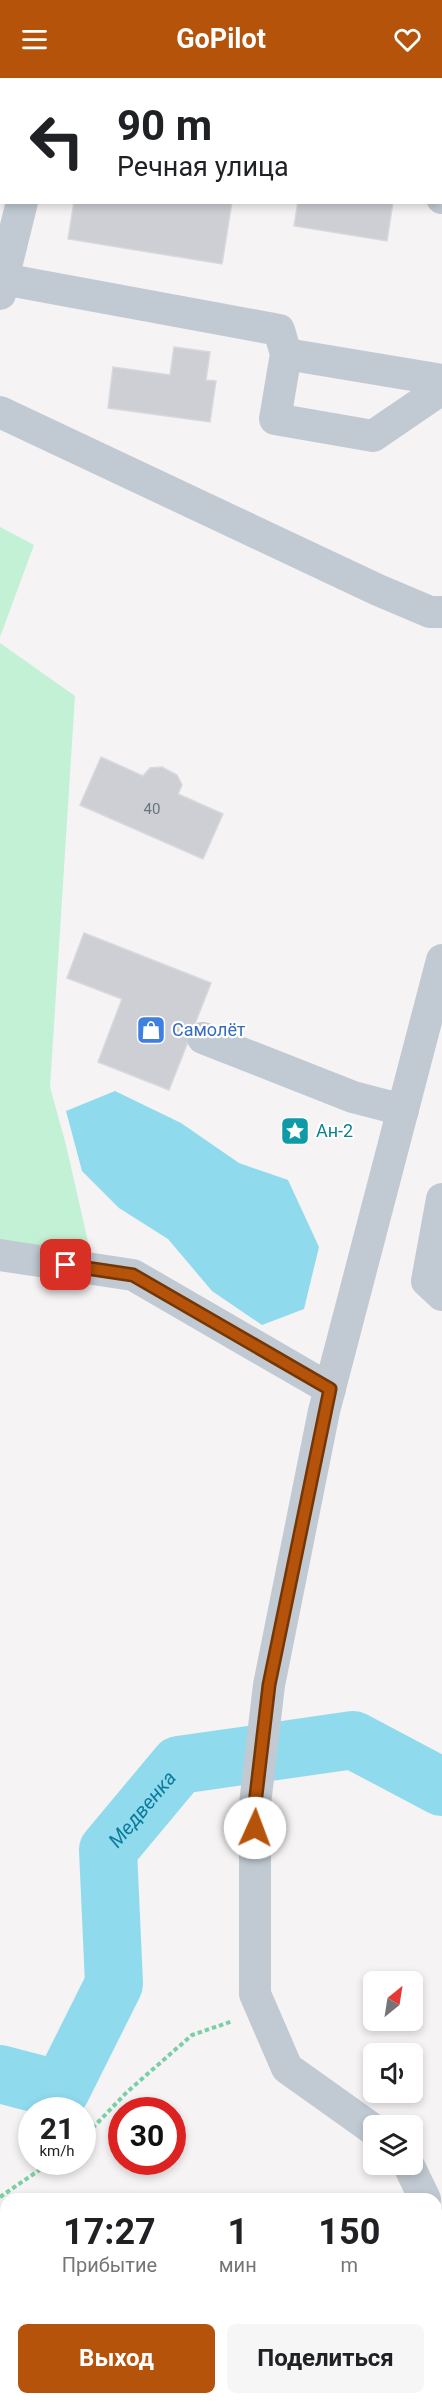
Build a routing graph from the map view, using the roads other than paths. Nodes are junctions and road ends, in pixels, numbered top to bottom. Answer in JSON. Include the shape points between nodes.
{"nodes":[{"id":1,"x":21,"y":204,"type":"edge"},
{"id":2,"x":1,"y":284,"type":"edge"},
{"id":3,"x":286,"y":354,"type":"junction"},
{"id":4,"x":442,"y":380,"type":"edge"},
{"id":5,"x":442,"y":389,"type":"edge"},
{"id":6,"x":0,"y":412,"type":"edge"},
{"id":7,"x":442,"y":612,"type":"edge"},
{"id":8,"x":442,"y":960,"type":"edge"},
{"id":9,"x":437,"y":1004,"type":"edge"},
{"id":10,"x":203,"y":1038,"type":"dead end"},
{"id":11,"x":403,"y":1110,"type":"junction"},
{"id":12,"x":442,"y":1199,"type":"edge"},
{"id":13,"x":0,"y":1256,"type":"edge"},
{"id":14,"x":442,"y":1295,"type":"edge"},
{"id":15,"x":330,"y":1389,"type":"junction"},
{"id":16,"x":363,"y":2122,"type":"edge"},
{"id":17,"x":413,"y":2175,"type":"edge"},
{"id":18,"x":422,"y":2193,"type":"edge"}],
"edges":[{"from":1,"to":2,"type":"street"},
{"from":2,"to":3,"type":"street","via":[[279,330]]},
{"from":3,"to":4,"type":"street"},
{"from":3,"to":5,"type":"street","via":[[275,419],[373,436]]},
{"from":6,"to":7,"type":"street","via":[[378,590],[430,612]]},
{"from":8,"to":9,"type":"street"},
{"from":9,"to":11,"type":"street"},
{"from":10,"to":11,"type":"street","via":[[354,1097]]},
{"from":11,"to":15,"type":"street"},
{"from":12,"to":14,"type":"street","via":[[427,1281]]},
{"from":13,"to":15,"type":"street","via":[[133,1275]]},
{"from":15,"to":16,"type":"street","via":[[269,1685],[255,1804],[255,1994],[288,2068]]},
{"from":17,"to":18,"type":"street"}]}
